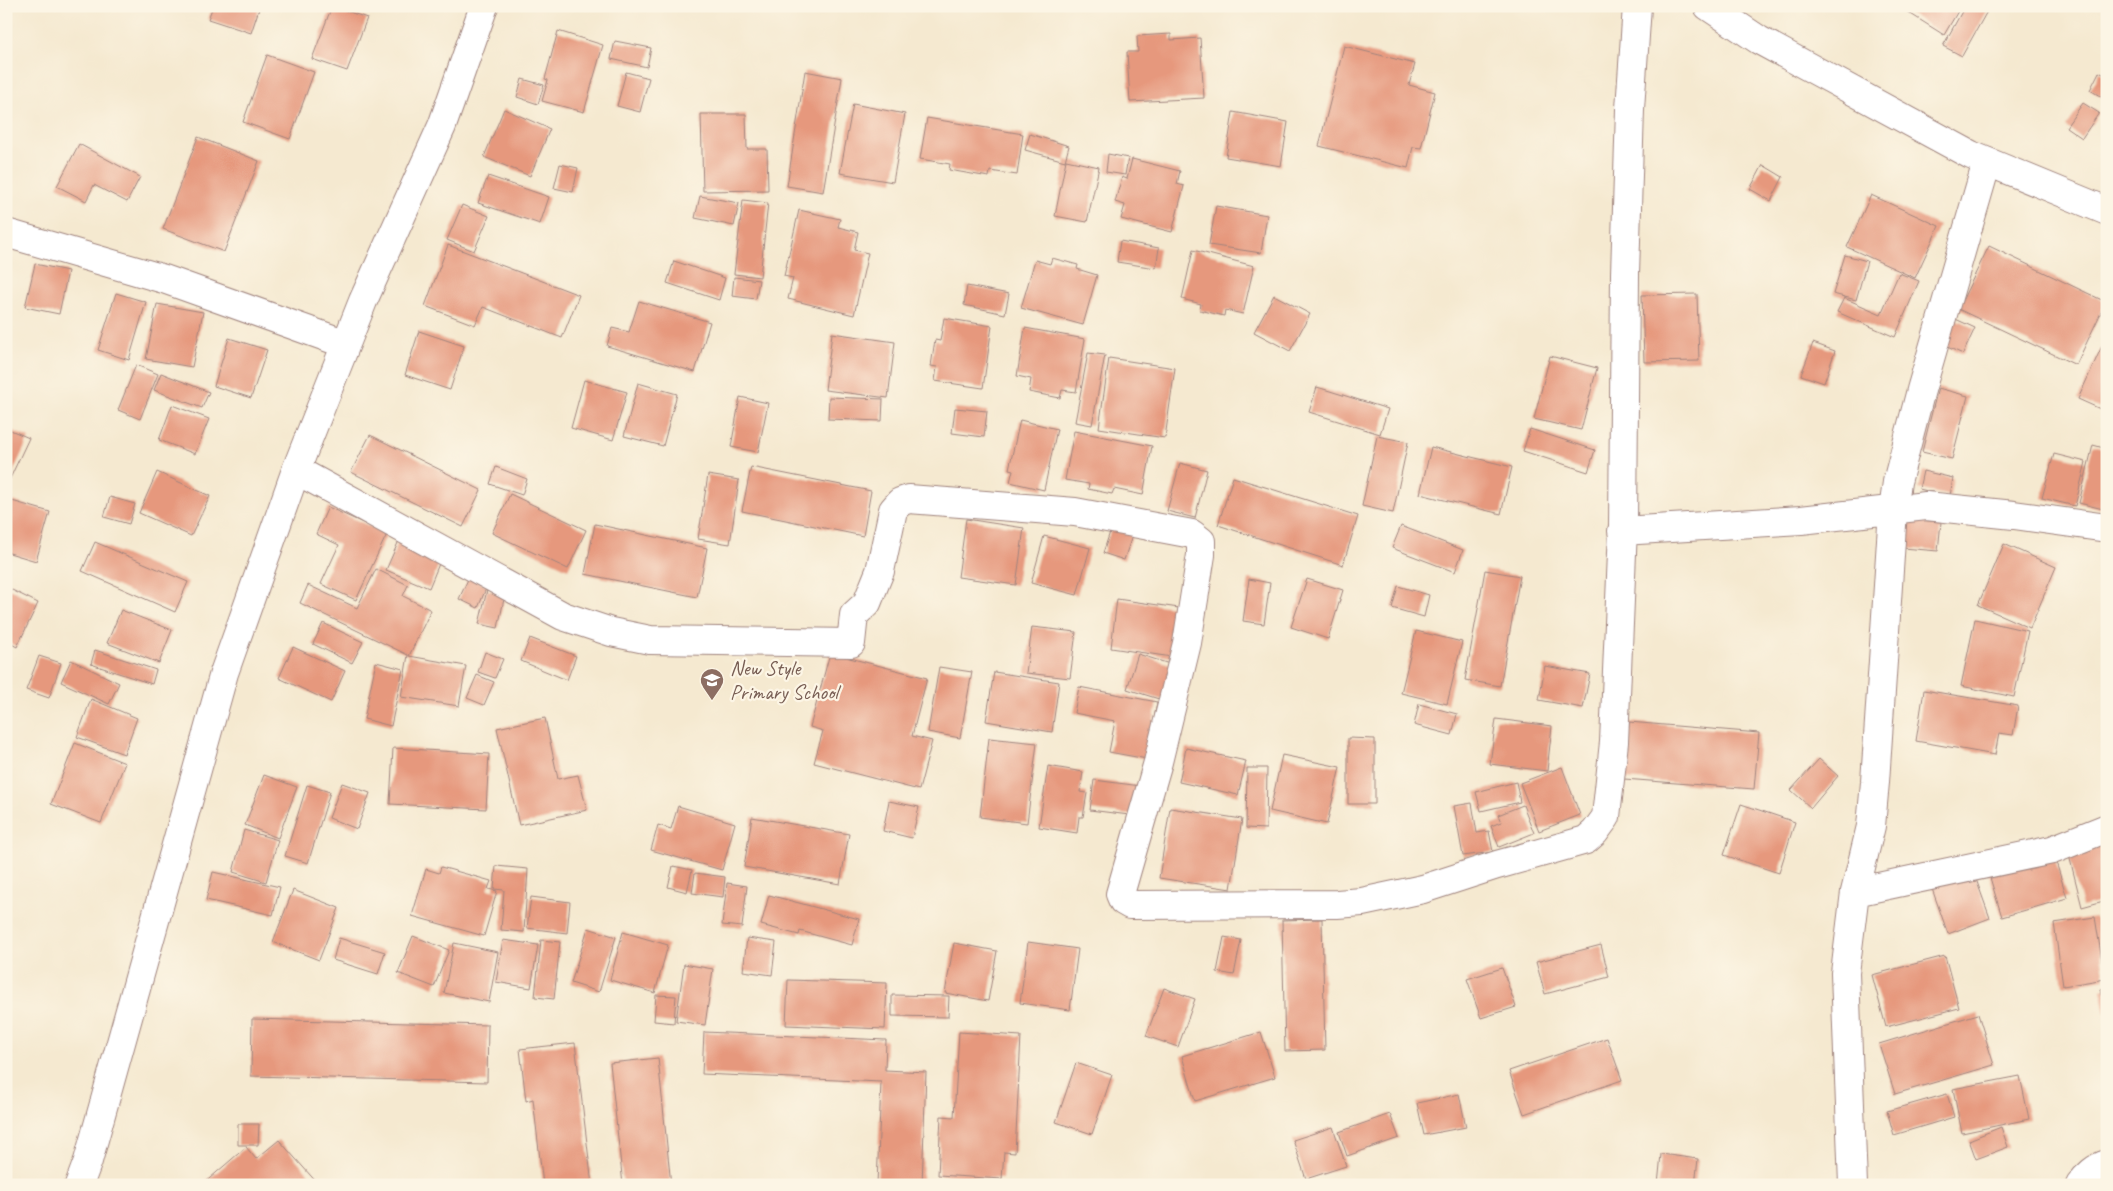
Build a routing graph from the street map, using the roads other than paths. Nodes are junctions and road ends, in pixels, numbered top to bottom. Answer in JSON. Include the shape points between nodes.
{"nodes":[{"id":1,"x":484,"y":6,"type":"edge"},
{"id":2,"x":1637,"y":6,"type":"edge"},
{"id":3,"x":1708,"y":6,"type":"edge"},
{"id":4,"x":1987,"y":162,"type":"junction"},
{"id":5,"x":2107,"y":211,"type":"edge"},
{"id":6,"x":6,"y":233,"type":"edge"},
{"id":7,"x":346,"y":344,"type":"junction"},
{"id":8,"x":296,"y":470,"type":"junction"},
{"id":9,"x":1893,"y":510,"type":"junction"},
{"id":10,"x":2107,"y":528,"type":"edge"},
{"id":11,"x":1622,"y":531,"type":"junction"},
{"id":12,"x":2107,"y":828,"type":"edge"},
{"id":13,"x":1855,"y":892,"type":"junction"},
{"id":14,"x":2107,"y":1164,"type":"edge"},
{"id":15,"x":79,"y":1185,"type":"edge"},
{"id":16,"x":1854,"y":1185,"type":"edge"},
{"id":17,"x":2080,"y":1185,"type":"edge"}],
"edges":[{"from":1,"to":7,"type":"street","via":[[442,126]]},
{"from":2,"to":11,"type":"street","via":[[1625,265]]},
{"from":3,"to":4,"type":"street","via":[[1759,40]]},
{"from":4,"to":5,"type":"street"},
{"from":4,"to":9,"type":"street","via":[[1921,390]]},
{"from":6,"to":7,"type":"street","via":[[164,279]]},
{"from":7,"to":8,"type":"street"},
{"from":8,"to":11,"type":"street","via":[[563,616],[611,632],[650,640],[851,642],[854,615],[867,603],[880,571],[893,510],[909,498],[1074,512],[1192,534],[1201,542],[1201,555],[1187,643],[1158,762],[1120,894],[1122,901],[1130,904],[1362,902],[1423,889],[1586,840],[1606,817],[1614,742]]},
{"from":8,"to":15,"type":"street","via":[[224,673],[94,1142]]},
{"from":9,"to":10,"type":"street","via":[[1926,506]]},
{"from":9,"to":11,"type":"street","via":[[1801,520]]},
{"from":9,"to":13,"type":"street","via":[[1876,782],[1871,826]]},
{"from":12,"to":13,"type":"street","via":[[2052,850]]},
{"from":13,"to":16,"type":"street","via":[[1845,973]]},
{"from":14,"to":17,"type":"street","via":[[2084,1178]]}]}
